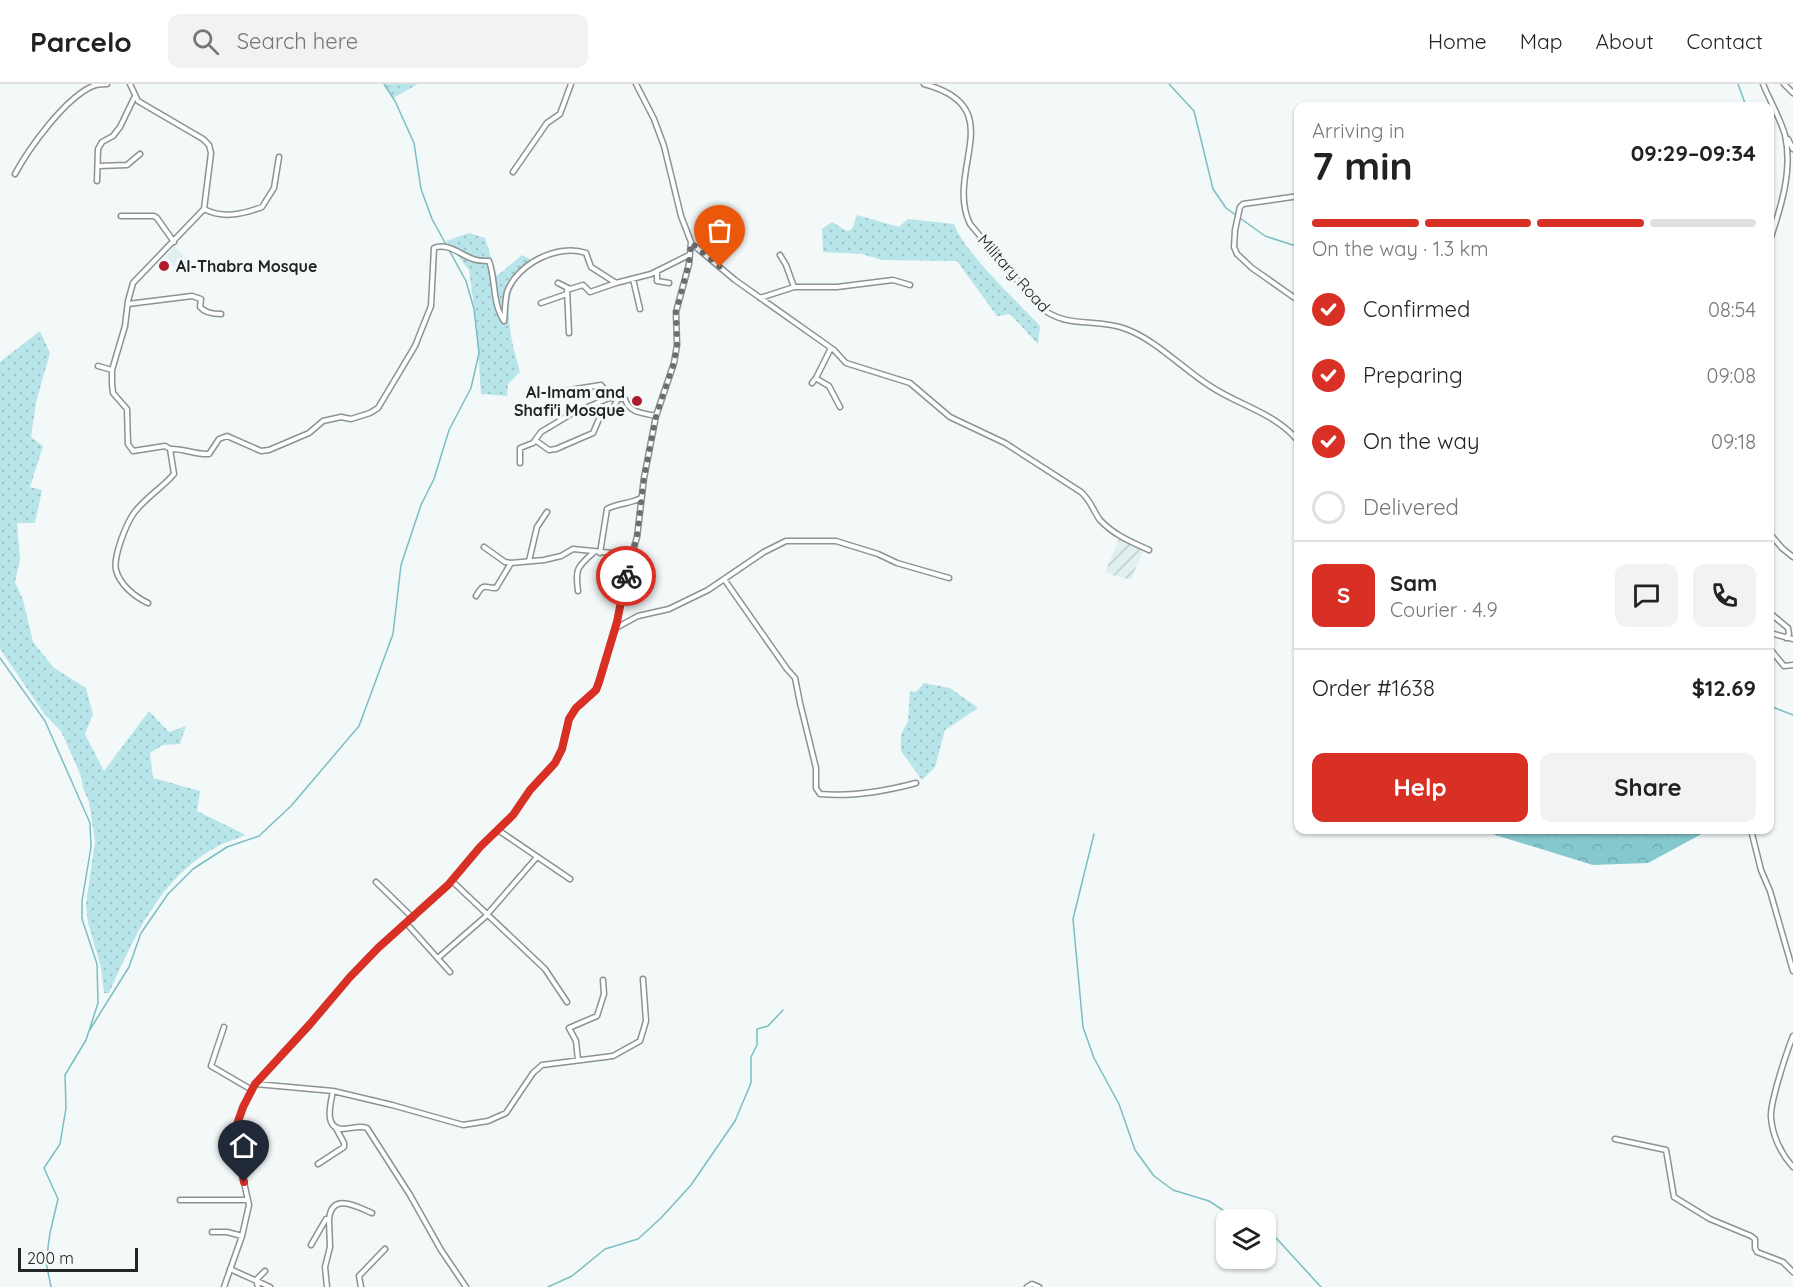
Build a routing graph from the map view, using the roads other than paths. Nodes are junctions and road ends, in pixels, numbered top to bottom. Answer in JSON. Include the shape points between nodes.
{"nodes":[{"id":1,"x":107,"y":84,"type":"edge"},
{"id":2,"x":130,"y":84,"type":"edge"},
{"id":3,"x":571,"y":84,"type":"edge"},
{"id":4,"x":636,"y":84,"type":"edge"},
{"id":5,"x":924,"y":84,"type":"edge"},
{"id":6,"x":1763,"y":84,"type":"edge"},
{"id":7,"x":1784,"y":84,"type":"edge"},
{"id":8,"x":1793,"y":93,"type":"edge"},
{"id":9,"x":135,"y":96,"type":"junction"},
{"id":10,"x":1771,"y":102,"type":"edge"},
{"id":11,"x":1774,"y":109,"type":"edge"},
{"id":12,"x":1786,"y":136,"type":"junction"},
{"id":13,"x":1793,"y":149,"type":"edge"},
{"id":14,"x":140,"y":153,"type":"dead end"},
{"id":15,"x":279,"y":157,"type":"dead end"},
{"id":16,"x":1791,"y":160,"type":"edge"},
{"id":17,"x":98,"y":166,"type":"junction"},
{"id":18,"x":513,"y":172,"type":"dead end"},
{"id":19,"x":15,"y":174,"type":"dead end"},
{"id":20,"x":97,"y":181,"type":"dead end"},
{"id":21,"x":1294,"y":197,"type":"edge"},
{"id":22,"x":204,"y":209,"type":"junction"},
{"id":23,"x":121,"y":216,"type":"dead end"},
{"id":24,"x":1774,"y":226,"type":"edge"},
{"id":25,"x":174,"y":242,"type":"junction"},
{"id":26,"x":691,"y":243,"type":"junction"},
{"id":27,"x":689,"y":255,"type":"junction"},
{"id":28,"x":780,"y":255,"type":"dead end"},
{"id":29,"x":657,"y":271,"type":"junction"},
{"id":30,"x":633,"y":279,"type":"junction"},
{"id":31,"x":558,"y":283,"type":"dead end"},
{"id":32,"x":616,"y":283,"type":"junction"},
{"id":33,"x":669,"y":283,"type":"dead end"},
{"id":34,"x":910,"y":285,"type":"dead end"},
{"id":35,"x":795,"y":287,"type":"junction"},
{"id":36,"x":567,"y":289,"type":"junction"},
{"id":37,"x":567,"y":294,"type":"junction"},
{"id":38,"x":1294,"y":297,"type":"edge"},
{"id":39,"x":760,"y":298,"type":"junction"},
{"id":40,"x":541,"y":303,"type":"dead end"},
{"id":41,"x":128,"y":304,"type":"junction"},
{"id":42,"x":640,"y":309,"type":"dead end"},
{"id":43,"x":220,"y":314,"type":"dead end"},
{"id":44,"x":568,"y":333,"type":"dead end"},
{"id":45,"x":831,"y":348,"type":"junction"},
{"id":46,"x":98,"y":366,"type":"dead end"},
{"id":47,"x":112,"y":370,"type":"junction"},
{"id":48,"x":816,"y":378,"type":"junction"},
{"id":49,"x":812,"y":383,"type":"dead end"},
{"id":50,"x":563,"y":391,"type":"dead end"},
{"id":51,"x":612,"y":398,"type":"junction"},
{"id":52,"x":618,"y":399,"type":"junction"},
{"id":53,"x":840,"y":407,"type":"dead end"},
{"id":54,"x":656,"y":416,"type":"junction"},
{"id":55,"x":1294,"y":437,"type":"edge"},
{"id":56,"x":535,"y":440,"type":"junction"},
{"id":57,"x":170,"y":448,"type":"junction"},
{"id":58,"x":520,"y":463,"type":"dead end"},
{"id":59,"x":641,"y":497,"type":"junction"},
{"id":60,"x":547,"y":512,"type":"dead end"},
{"id":61,"x":1774,"y":539,"type":"edge"},
{"id":62,"x":484,"y":547,"type":"dead end"},
{"id":63,"x":1149,"y":550,"type":"dead end"},
{"id":64,"x":594,"y":552,"type":"junction"},
{"id":65,"x":600,"y":553,"type":"junction"},
{"id":66,"x":632,"y":555,"type":"junction"},
{"id":67,"x":1793,"y":557,"type":"edge"},
{"id":68,"x":529,"y":561,"type":"junction"},
{"id":69,"x":511,"y":563,"type":"junction"},
{"id":70,"x":949,"y":578,"type":"dead end"},
{"id":71,"x":724,"y":579,"type":"junction"},
{"id":72,"x":578,"y":591,"type":"dead end"},
{"id":73,"x":476,"y":596,"type":"dead end"},
{"id":74,"x":148,"y":603,"type":"dead end"},
{"id":75,"x":1774,"y":616,"type":"edge"},
{"id":76,"x":615,"y":628,"type":"junction"},
{"id":77,"x":1774,"y":634,"type":"edge"},
{"id":78,"x":1786,"y":638,"type":"junction"},
{"id":79,"x":1793,"y":639,"type":"edge"},
{"id":80,"x":1774,"y":654,"type":"edge"},
{"id":81,"x":1793,"y":665,"type":"edge"},
{"id":82,"x":916,"y":783,"type":"dead end"},
{"id":83,"x":498,"y":830,"type":"junction"},
{"id":84,"x":1752,"y":834,"type":"edge"},
{"id":85,"x":537,"y":857,"type":"junction"},
{"id":86,"x":570,"y":879,"type":"dead end"},
{"id":87,"x":452,"y":881,"type":"junction"},
{"id":88,"x":376,"y":882,"type":"dead end"},
{"id":89,"x":486,"y":915,"type":"junction"},
{"id":90,"x":413,"y":918,"type":"junction"},
{"id":91,"x":407,"y":924,"type":"junction"},
{"id":92,"x":438,"y":958,"type":"junction"},
{"id":93,"x":1793,"y":971,"type":"edge"},
{"id":94,"x":450,"y":972,"type":"dead end"},
{"id":95,"x":643,"y":979,"type":"dead end"},
{"id":96,"x":603,"y":980,"type":"dead end"},
{"id":97,"x":567,"y":1002,"type":"dead end"},
{"id":98,"x":224,"y":1027,"type":"dead end"},
{"id":99,"x":1793,"y":1036,"type":"edge"},
{"id":100,"x":578,"y":1060,"type":"junction"},
{"id":101,"x":255,"y":1084,"type":"junction"},
{"id":102,"x":252,"y":1090,"type":"junction"},
{"id":103,"x":333,"y":1090,"type":"junction"},
{"id":104,"x":335,"y":1127,"type":"junction"},
{"id":105,"x":1615,"y":1139,"type":"dead end"},
{"id":106,"x":318,"y":1164,"type":"dead end"},
{"id":107,"x":1793,"y":1167,"type":"edge"},
{"id":108,"x":180,"y":1200,"type":"dead end"},
{"id":109,"x":248,"y":1200,"type":"junction"},
{"id":110,"x":372,"y":1213,"type":"dead end"},
{"id":111,"x":329,"y":1220,"type":"junction"},
{"id":112,"x":212,"y":1232,"type":"dead end"},
{"id":113,"x":242,"y":1236,"type":"junction"},
{"id":114,"x":311,"y":1245,"type":"dead end"},
{"id":115,"x":385,"y":1249,"type":"dead end"},
{"id":116,"x":230,"y":1269,"type":"junction"},
{"id":117,"x":265,"y":1271,"type":"dead end"},
{"id":118,"x":1793,"y":1272,"type":"edge"},
{"id":119,"x":256,"y":1280,"type":"junction"},
{"id":120,"x":224,"y":1287,"type":"edge"},
{"id":121,"x":258,"y":1287,"type":"edge"},
{"id":122,"x":270,"y":1287,"type":"edge"},
{"id":123,"x":327,"y":1287,"type":"edge"},
{"id":124,"x":361,"y":1287,"type":"edge"},
{"id":125,"x":466,"y":1287,"type":"edge"},
{"id":126,"x":1027,"y":1287,"type":"edge"},
{"id":127,"x":1039,"y":1287,"type":"edge"}],
"edges":[{"from":1,"to":19,"type":"street","via":[[94,85],[68,105],[46,128]]},
{"from":2,"to":9,"type":"street"},
{"from":3,"to":18,"type":"street","via":[[560,114],[547,123]]},
{"from":4,"to":26,"type":"street","via":[[664,146]]},
{"from":5,"to":55,"type":"street","name":"Military Road","via":[[952,94],[965,108],[971,134],[962,195],[966,215],[1039,306],[1063,320],[1110,324],[1132,332],[1219,392],[1281,423]]},
{"from":6,"to":10,"type":"street"},
{"from":7,"to":8,"type":"street"},
{"from":9,"to":17,"type":"street","via":[[120,127],[102,142]]},
{"from":9,"to":22,"type":"street","via":[[209,145]]},
{"from":11,"to":12,"type":"street"},
{"from":12,"to":13,"type":"street"},
{"from":12,"to":16,"type":"street"},
{"from":14,"to":17,"type":"street","via":[[127,165]]},
{"from":15,"to":22,"type":"street","via":[[273,189],[262,207],[227,215]]},
{"from":16,"to":24,"type":"street"},
{"from":17,"to":20,"type":"street"},
{"from":21,"to":38,"type":"street","via":[[1240,207],[1234,247],[1242,261]]},
{"from":22,"to":25,"type":"street"},
{"from":23,"to":25,"type":"street","via":[[154,216]]},
{"from":25,"to":41,"type":"street","via":[[133,283]]},
{"from":26,"to":27,"type":"street"},
{"from":26,"to":39,"type":"street"},
{"from":27,"to":29,"type":"street"},
{"from":27,"to":54,"type":"street","via":[[676,312],[674,363]]},
{"from":28,"to":35,"type":"street"},
{"from":29,"to":30,"type":"street"},
{"from":29,"to":33,"type":"street","via":[[657,281]]},
{"from":30,"to":32,"type":"street"},
{"from":30,"to":42,"type":"street"},
{"from":31,"to":36,"type":"street"},
{"from":32,"to":36,"type":"street","via":[[590,292],[583,285]]},
{"from":32,"to":57,"type":"street","via":[[591,267],[586,253],[546,254],[518,275],[507,292],[504,321],[489,261],[477,261],[439,246],[434,248],[431,306],[415,346],[378,408],[351,419],[322,421],[309,433],[269,450],[261,451],[226,436],[219,439],[209,454]]},
{"from":34,"to":35,"type":"street","via":[[893,280]]},
{"from":35,"to":39,"type":"street"},
{"from":36,"to":37,"type":"street"},
{"from":37,"to":40,"type":"street"},
{"from":37,"to":44,"type":"street"},
{"from":39,"to":45,"type":"street"},
{"from":41,"to":43,"type":"street","via":[[192,296],[201,299],[203,310]]},
{"from":41,"to":47,"type":"street"},
{"from":45,"to":48,"type":"street"},
{"from":45,"to":63,"type":"street","via":[[846,363],[910,383],[950,417],[1005,443],[1082,492],[1099,518],[1117,535]]},
{"from":46,"to":47,"type":"street"},
{"from":47,"to":57,"type":"street","via":[[113,393],[127,409],[128,444],[133,451]]},
{"from":48,"to":49,"type":"street"},
{"from":48,"to":53,"type":"street","via":[[829,386]]},
{"from":50,"to":51,"type":"street","via":[[601,385]]},
{"from":51,"to":52,"type":"street"},
{"from":51,"to":56,"type":"street","via":[[571,414]]},
{"from":52,"to":54,"type":"street","via":[[625,399],[632,410]]},
{"from":52,"to":56,"type":"street","via":[[609,413],[599,419],[593,433],[549,450]]},
{"from":54,"to":59,"type":"street"},
{"from":56,"to":58,"type":"street","via":[[520,448]]},
{"from":57,"to":74,"type":"street","via":[[174,474],[134,513],[123,534],[117,561],[121,579],[135,596]]},
{"from":59,"to":65,"type":"street","via":[[607,509]]},
{"from":59,"to":66,"type":"street"},
{"from":60,"to":68,"type":"street","via":[[537,527]]},
{"from":61,"to":67,"type":"street"},
{"from":62,"to":69,"type":"street"},
{"from":64,"to":65,"type":"street"},
{"from":64,"to":68,"type":"street","via":[[573,549],[561,556]]},
{"from":64,"to":72,"type":"street","via":[[578,566]]},
{"from":65,"to":66,"type":"street"},
{"from":66,"to":76,"type":"street"},
{"from":68,"to":69,"type":"street"},
{"from":69,"to":73,"type":"street","via":[[496,588],[485,586]]},
{"from":70,"to":71,"type":"street","via":[[836,541],[786,541]]},
{"from":71,"to":76,"type":"street","via":[[669,609],[638,616]]},
{"from":71,"to":82,"type":"street","via":[[795,678],[820,794],[891,789]]},
{"from":75,"to":78,"type":"street","via":[[1788,628]]},
{"from":76,"to":83,"type":"street","via":[[596,690],[569,719],[559,756]]},
{"from":77,"to":78,"type":"street"},
{"from":78,"to":79,"type":"street"},
{"from":80,"to":81,"type":"street","via":[[1784,666]]},
{"from":83,"to":85,"type":"street"},
{"from":83,"to":87,"type":"street"},
{"from":84,"to":93,"type":"street"},
{"from":85,"to":86,"type":"street"},
{"from":85,"to":89,"type":"street"},
{"from":87,"to":89,"type":"street"},
{"from":87,"to":90,"type":"street"},
{"from":88,"to":90,"type":"street"},
{"from":89,"to":92,"type":"street"},
{"from":89,"to":97,"type":"street","via":[[545,969]]},
{"from":90,"to":91,"type":"street"},
{"from":91,"to":92,"type":"street"},
{"from":91,"to":101,"type":"street","via":[[350,977]]},
{"from":92,"to":94,"type":"street"},
{"from":95,"to":100,"type":"street","via":[[645,1021],[640,1041],[613,1056]]},
{"from":96,"to":100,"type":"street","via":[[604,994],[597,1016],[569,1028],[576,1041]]},
{"from":98,"to":102,"type":"street","via":[[211,1066]]},
{"from":99,"to":107,"type":"street","via":[[1771,1116],[1782,1154]]},
{"from":100,"to":103,"type":"street","via":[[542,1065],[506,1113],[462,1125]]},
{"from":101,"to":102,"type":"street"},
{"from":101,"to":103,"type":"street"},
{"from":102,"to":109,"type":"street","via":[[238,1120],[235,1138]]},
{"from":103,"to":104,"type":"street","via":[[329,1111]]},
{"from":104,"to":106,"type":"street","via":[[344,1147]]},
{"from":104,"to":125,"type":"street","via":[[367,1128]]},
{"from":105,"to":118,"type":"street","via":[[1666,1150],[1674,1197],[1755,1239],[1757,1252],[1783,1262]]},
{"from":108,"to":109,"type":"street"},
{"from":109,"to":113,"type":"street"},
{"from":110,"to":111,"type":"street","via":[[341,1203],[329,1213]]},
{"from":111,"to":114,"type":"street","via":[[326,1219]]},
{"from":111,"to":123,"type":"street"},
{"from":112,"to":113,"type":"street"},
{"from":113,"to":116,"type":"street"},
{"from":115,"to":124,"type":"street","via":[[359,1276]]},
{"from":116,"to":119,"type":"street"},
{"from":116,"to":120,"type":"street"},
{"from":117,"to":119,"type":"street"},
{"from":119,"to":121,"type":"street"},
{"from":119,"to":122,"type":"street"},
{"from":126,"to":127,"type":"street"}]}
